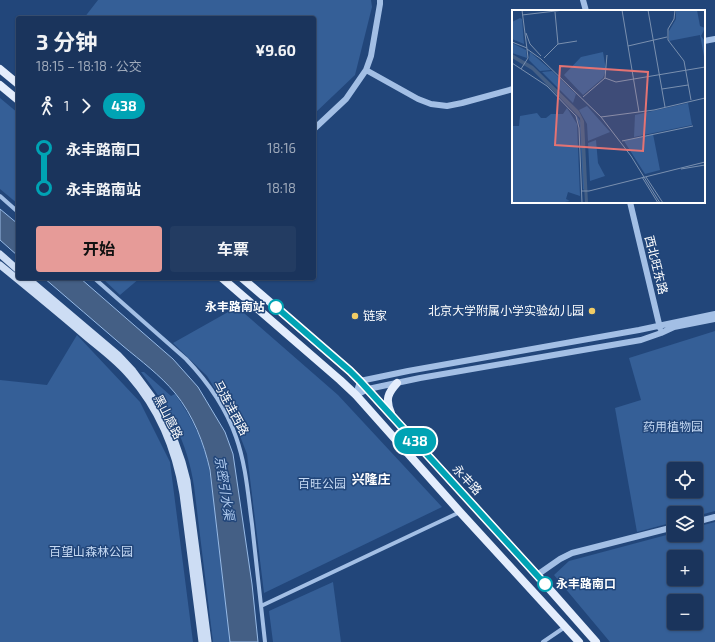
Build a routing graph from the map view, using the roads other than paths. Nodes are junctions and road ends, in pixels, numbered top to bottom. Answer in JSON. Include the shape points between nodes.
{"nodes":[{"id":1,"x":380,"y":0,"type":"edge"},
{"id":2,"x":584,"y":0,"type":"edge"},
{"id":3,"x":586,"y":10,"type":"edge"},
{"id":4,"x":715,"y":39,"type":"edge"},
{"id":5,"x":705,"y":41,"type":"edge"},
{"id":6,"x":0,"y":69,"type":"edge"},
{"id":7,"x":366,"y":70,"type":"junction"},
{"id":8,"x":16,"y":82,"type":"edge"},
{"id":9,"x":0,"y":85,"type":"edge"},
{"id":10,"x":16,"y":90,"type":"edge"},
{"id":11,"x":512,"y":90,"type":"edge"},
{"id":12,"x":10,"y":94,"type":"junction"},
{"id":13,"x":16,"y":98,"type":"edge"},
{"id":14,"x":316,"y":127,"type":"edge"},
{"id":15,"x":0,"y":196,"type":"edge"},
{"id":16,"x":630,"y":203,"type":"edge"},
{"id":17,"x":16,"y":210,"type":"edge"},
{"id":18,"x":0,"y":254,"type":"edge"},
{"id":19,"x":0,"y":265,"type":"edge"},
{"id":20,"x":16,"y":268,"type":"edge"},
{"id":21,"x":16,"y":278,"type":"edge"},
{"id":22,"x":18,"y":280,"type":"edge"},
{"id":23,"x":29,"y":280,"type":"edge"},
{"id":24,"x":96,"y":280,"type":"edge"},
{"id":25,"x":224,"y":280,"type":"edge"},
{"id":26,"x":244,"y":280,"type":"edge"},
{"id":27,"x":715,"y":314,"type":"edge"},
{"id":28,"x":715,"y":320,"type":"edge"},
{"id":29,"x":660,"y":325,"type":"junction"},
{"id":30,"x":661,"y":333,"type":"junction"},
{"id":31,"x":360,"y":381,"type":"junction"},
{"id":32,"x":397,"y":383,"type":"junction"},
{"id":33,"x":368,"y":389,"type":"junction"},
{"id":34,"x":356,"y":395,"type":"junction"},
{"id":35,"x":394,"y":419,"type":"junction"},
{"id":36,"x":460,"y":512,"type":"junction"},
{"id":37,"x":715,"y":517,"type":"edge"},
{"id":38,"x":703,"y":520,"type":"edge"},
{"id":39,"x":667,"y":529,"type":"edge"},
{"id":40,"x":537,"y":575,"type":"junction"},
{"id":41,"x":261,"y":606,"type":"junction"},
{"id":42,"x":565,"y":626,"type":"junction"},
{"id":43,"x":202,"y":642,"type":"edge"},
{"id":44,"x":208,"y":642,"type":"edge"},
{"id":45,"x":265,"y":642,"type":"edge"},
{"id":46,"x":543,"y":642,"type":"edge"},
{"id":47,"x":580,"y":642,"type":"edge"},
{"id":48,"x":596,"y":642,"type":"edge"}],
"edges":[{"from":1,"to":7,"type":"street","via":[[371,56]]},
{"from":2,"to":3,"type":"street"},
{"from":4,"to":5,"type":"street"},
{"from":6,"to":8,"type":"main road"},
{"from":7,"to":11,"type":"street","via":[[431,104],[447,106]]},
{"from":7,"to":14,"type":"street","via":[[346,99]]},
{"from":9,"to":12,"type":"main road"},
{"from":10,"to":12,"type":"main road"},
{"from":12,"to":13,"type":"main road"},
{"from":15,"to":17,"type":"street"},
{"from":16,"to":29,"type":"street","name":"西北旺东路"},
{"from":18,"to":20,"type":"main road"},
{"from":19,"to":21,"type":"main road","name":"黑山扈路"},
{"from":22,"to":43,"type":"main road","name":"黑山扈路","via":[[122,367],[141,389],[163,428],[181,480]]},
{"from":23,"to":44,"type":"main road","name":"黑山扈路","via":[[126,363],[154,398],[169,425],[187,481]]},
{"from":24,"to":41,"type":"street","name":"马连洼西路","via":[[186,358],[216,396],[228,418],[242,455]]},
{"from":25,"to":34,"type":"main road"},
{"from":26,"to":31,"type":"main road","name":"永丰路"},
{"from":27,"to":29,"type":"street"},
{"from":28,"to":30,"type":"street"},
{"from":29,"to":30,"type":"street","name":"西北旺东路"},
{"from":29,"to":31,"type":"street"},
{"from":30,"to":32,"type":"street","via":[[641,340]]},
{"from":31,"to":33,"type":"main road","name":"永丰路"},
{"from":31,"to":34,"type":"street"},
{"from":32,"to":33,"type":"street"},
{"from":32,"to":35,"type":"main road","via":[[387,399]]},
{"from":33,"to":34,"type":"street"},
{"from":33,"to":35,"type":"main road","name":"永丰路"},
{"from":34,"to":36,"type":"main road"},
{"from":35,"to":40,"type":"main road","name":"永丰路"},
{"from":36,"to":41,"type":"street"},
{"from":36,"to":42,"type":"main road"},
{"from":37,"to":38,"type":"street"},
{"from":39,"to":40,"type":"street","via":[[572,553]]},
{"from":40,"to":48,"type":"main road","name":"永丰路"},
{"from":41,"to":45,"type":"street","name":"马连洼西路"},
{"from":42,"to":46,"type":"street"},
{"from":42,"to":47,"type":"main road"}]}
